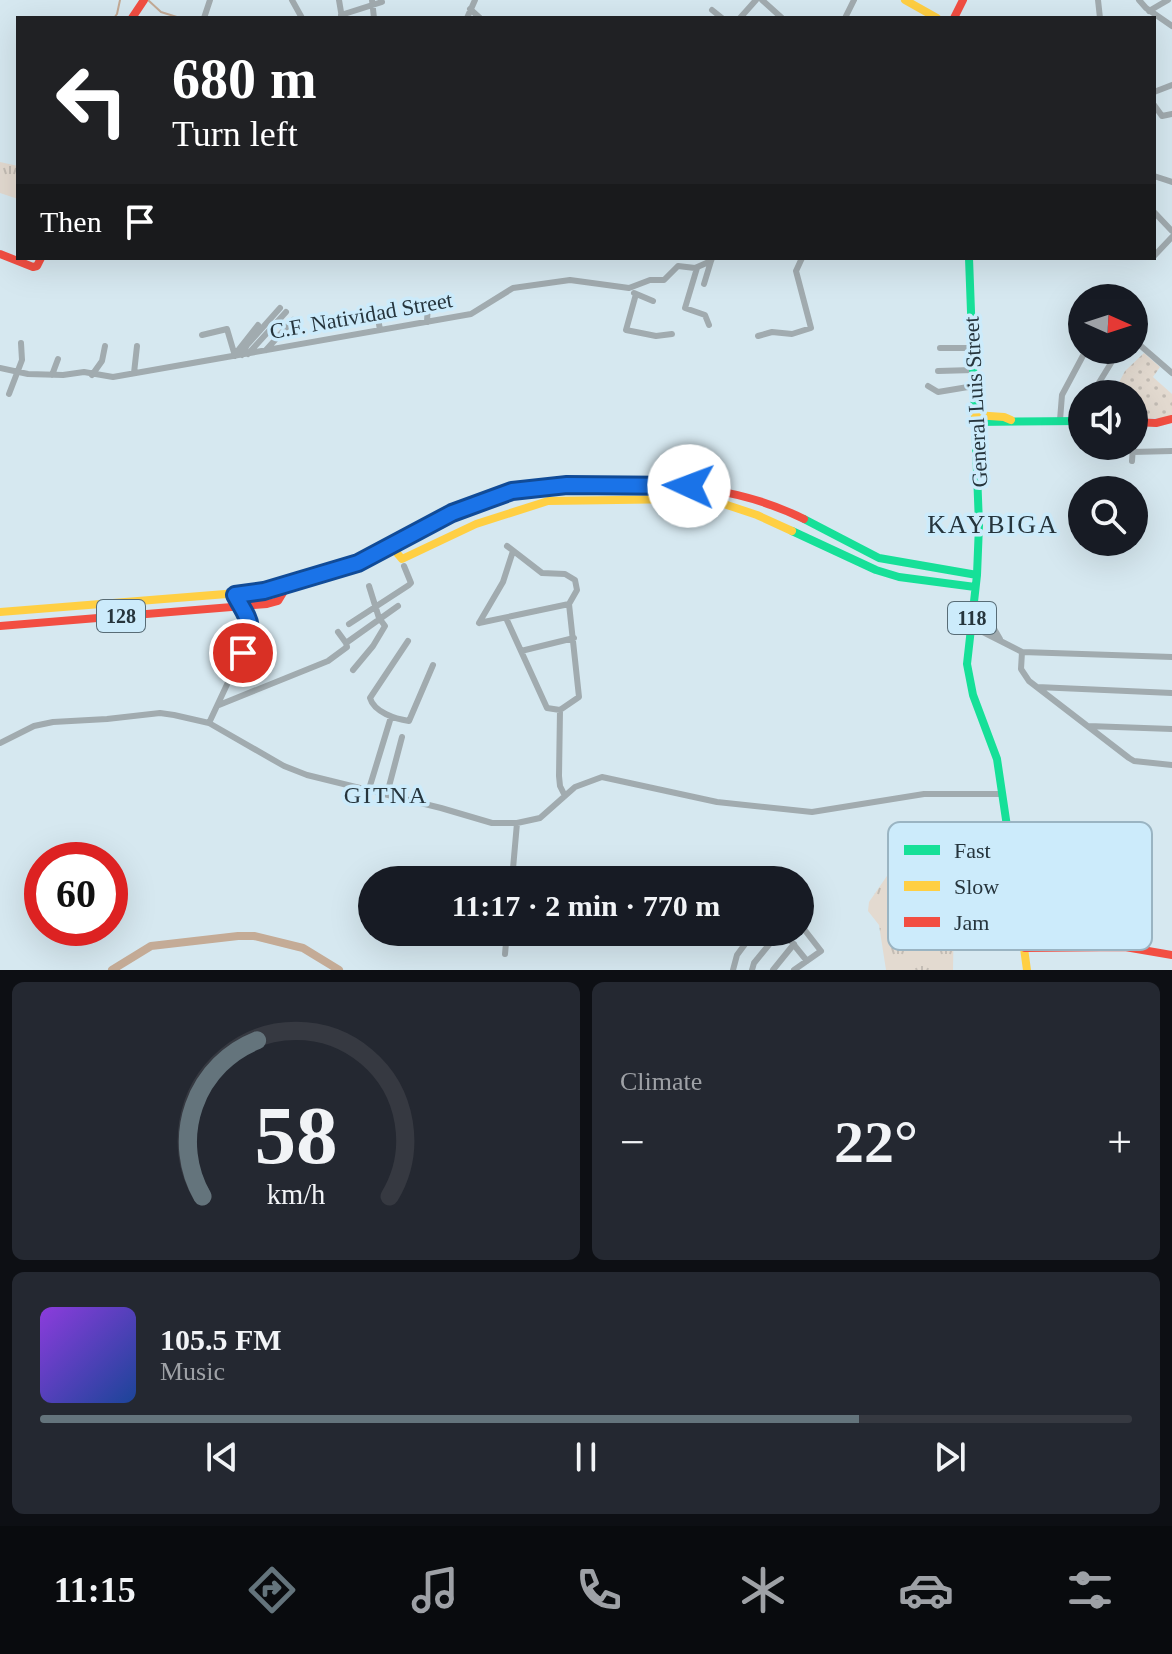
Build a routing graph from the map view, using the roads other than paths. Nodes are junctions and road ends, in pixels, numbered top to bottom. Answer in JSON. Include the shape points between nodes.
{"nodes":[{"id":1,"x":475,"y":0,"type":"edge"},
{"id":2,"x":759,"y":0,"type":"edge"},
{"id":3,"x":905,"y":0,"type":"edge"},
{"id":4,"x":1098,"y":0,"type":"edge"},
{"id":5,"x":1139,"y":0,"type":"edge"},
{"id":6,"x":1168,"y":0,"type":"edge"},
{"id":7,"x":372,"y":2,"type":"edge"},
{"id":8,"x":382,"y":2,"type":"edge"},
{"id":9,"x":470,"y":9,"type":"junction"},
{"id":10,"x":1098,"y":9,"type":"junction"},
{"id":11,"x":712,"y":10,"type":"dead end"},
{"id":12,"x":1149,"y":11,"type":"junction"},
{"id":13,"x":344,"y":16,"type":"edge"},
{"id":14,"x":468,"y":16,"type":"edge"},
{"id":15,"x":478,"y":16,"type":"edge"},
{"id":16,"x":720,"y":16,"type":"edge"},
{"id":17,"x":742,"y":16,"type":"edge"},
{"id":18,"x":779,"y":16,"type":"edge"},
{"id":19,"x":933,"y":16,"type":"edge"},
{"id":20,"x":1093,"y":16,"type":"edge"},
{"id":21,"x":1100,"y":16,"type":"edge"},
{"id":22,"x":1170,"y":23,"type":"edge"},
{"id":23,"x":1172,"y":85,"type":"edge"},
{"id":24,"x":1156,"y":91,"type":"edge"},
{"id":25,"x":1156,"y":108,"type":"edge"},
{"id":26,"x":1172,"y":114,"type":"edge"},
{"id":27,"x":1156,"y":214,"type":"edge"},
{"id":28,"x":1172,"y":231,"type":"edge"},
{"id":29,"x":1172,"y":237,"type":"edge"},
{"id":30,"x":1156,"y":254,"type":"edge"},
{"id":31,"x":711,"y":260,"type":"edge"},
{"id":32,"x":801,"y":260,"type":"edge"},
{"id":33,"x":969,"y":260,"type":"edge"},
{"id":34,"x":697,"y":268,"type":"junction"},
{"id":35,"x":704,"y":284,"type":"dead end"},
{"id":36,"x":629,"y":288,"type":"junction"},
{"id":37,"x":636,"y":294,"type":"junction"},
{"id":38,"x":653,"y":301,"type":"dead end"},
{"id":39,"x":428,"y":303,"type":"dead end"},
{"id":40,"x":283,"y":310,"type":"dead end"},
{"id":41,"x":377,"y":312,"type":"dead end"},
{"id":42,"x":293,"y":320,"type":"dead end"},
{"id":43,"x":427,"y":322,"type":"junction"},
{"id":44,"x":258,"y":325,"type":"dead end"},
{"id":45,"x":709,"y":325,"type":"dead end"},
{"id":46,"x":380,"y":330,"type":"junction"},
{"id":47,"x":672,"y":334,"type":"dead end"},
{"id":48,"x":202,"y":335,"type":"dead end"},
{"id":49,"x":758,"y":336,"type":"dead end"},
{"id":50,"x":21,"y":343,"type":"dead end"},
{"id":51,"x":105,"y":346,"type":"dead end"},
{"id":52,"x":137,"y":346,"type":"dead end"},
{"id":53,"x":940,"y":348,"type":"dead end"},
{"id":54,"x":972,"y":348,"type":"junction"},
{"id":55,"x":266,"y":350,"type":"junction"},
{"id":56,"x":1148,"y":352,"type":"edge"},
{"id":57,"x":240,"y":354,"type":"junction"},
{"id":58,"x":58,"y":359,"type":"dead end"},
{"id":59,"x":1079,"y":364,"type":"edge"},
{"id":60,"x":0,"y":368,"type":"edge"},
{"id":61,"x":973,"y":370,"type":"junction"},
{"id":62,"x":19,"y":371,"type":"junction"},
{"id":63,"x":938,"y":371,"type":"dead end"},
{"id":64,"x":134,"y":373,"type":"junction"},
{"id":65,"x":1172,"y":373,"type":"edge"},
{"id":66,"x":52,"y":375,"type":"junction"},
{"id":67,"x":92,"y":375,"type":"junction"},
{"id":68,"x":928,"y":386,"type":"dead end"},
{"id":69,"x":974,"y":386,"type":"junction"},
{"id":70,"x":9,"y":394,"type":"dead end"},
{"id":71,"x":975,"y":418,"type":"junction"},
{"id":72,"x":1172,"y":419,"type":"edge"},
{"id":73,"x":1060,"y":420,"type":"junction"},
{"id":74,"x":1068,"y":420,"type":"edge"},
{"id":75,"x":1148,"y":423,"type":"edge"},
{"id":76,"x":1148,"y":450,"type":"edge"},
{"id":77,"x":1172,"y":451,"type":"edge"},
{"id":78,"x":525,"y":488,"type":"junction"},
{"id":79,"x":528,"y":506,"type":"junction"},
{"id":80,"x":815,"y":526,"type":"junction"},
{"id":81,"x":808,"y":538,"type":"junction"},
{"id":82,"x":391,"y":546,"type":"junction"},
{"id":83,"x":403,"y":563,"type":"junction"},
{"id":84,"x":973,"y":574,"type":"junction"},
{"id":85,"x":289,"y":583,"type":"junction"},
{"id":86,"x":369,"y":586,"type":"dead end"},
{"id":87,"x":971,"y":586,"type":"junction"},
{"id":88,"x":235,"y":595,"type":"junction"},
{"id":89,"x":166,"y":599,"type":"junction"},
{"id":90,"x":569,"y":604,"type":"junction"},
{"id":91,"x":375,"y":606,"type":"junction"},
{"id":92,"x":398,"y":606,"type":"dead end"},
{"id":93,"x":242,"y":607,"type":"junction"},
{"id":94,"x":167,"y":613,"type":"junction"},
{"id":95,"x":0,"y":615,"type":"edge"},
{"id":96,"x":972,"y":616,"type":"junction"},
{"id":97,"x":379,"y":618,"type":"junction"},
{"id":98,"x":506,"y":618,"type":"junction"},
{"id":99,"x":349,"y":624,"type":"dead end"},
{"id":100,"x":0,"y":626,"type":"edge"},
{"id":101,"x":971,"y":626,"type":"junction"},
{"id":102,"x":338,"y":632,"type":"dead end"},
{"id":103,"x":574,"y":638,"type":"junction"},
{"id":104,"x":1000,"y":639,"type":"junction"},
{"id":105,"x":408,"y":641,"type":"dead end"},
{"id":106,"x":346,"y":645,"type":"junction"},
{"id":107,"x":521,"y":651,"type":"junction"},
{"id":108,"x":1022,"y":652,"type":"junction"},
{"id":109,"x":1172,"y":657,"type":"edge"},
{"id":110,"x":360,"y":661,"type":"junction"},
{"id":111,"x":433,"y":665,"type":"dead end"},
{"id":112,"x":353,"y":670,"type":"dead end"},
{"id":113,"x":1037,"y":687,"type":"junction"},
{"id":114,"x":1172,"y":693,"type":"edge"},
{"id":115,"x":219,"y":705,"type":"junction"},
{"id":116,"x":560,"y":710,"type":"junction"},
{"id":117,"x":391,"y":717,"type":"junction"},
{"id":118,"x":209,"y":723,"type":"junction"},
{"id":119,"x":1088,"y":726,"type":"junction"},
{"id":120,"x":1172,"y":729,"type":"edge"},
{"id":121,"x":402,"y":737,"type":"dead end"},
{"id":122,"x":0,"y":743,"type":"edge"},
{"id":123,"x":1172,"y":765,"type":"edge"},
{"id":124,"x":369,"y":789,"type":"junction"},
{"id":125,"x":387,"y":794,"type":"junction"},
{"id":126,"x":1001,"y":794,"type":"junction"},
{"id":127,"x":565,"y":796,"type":"junction"},
{"id":128,"x":1005,"y":822,"type":"edge"},
{"id":129,"x":517,"y":823,"type":"junction"},
{"id":130,"x":513,"y":866,"type":"edge"},
{"id":131,"x":814,"y":942,"type":"edge"},
{"id":132,"x":506,"y":946,"type":"edge"},
{"id":133,"x":744,"y":946,"type":"edge"},
{"id":134,"x":765,"y":946,"type":"edge"},
{"id":135,"x":792,"y":946,"type":"edge"},
{"id":136,"x":796,"y":946,"type":"edge"},
{"id":137,"x":1025,"y":950,"type":"edge"},
{"id":138,"x":1143,"y":950,"type":"edge"},
{"id":139,"x":505,"y":954,"type":"dead end"},
{"id":140,"x":1172,"y":955,"type":"edge"},
{"id":141,"x":807,"y":961,"type":"junction"},
{"id":142,"x":733,"y":970,"type":"edge"},
{"id":143,"x":752,"y":970,"type":"edge"},
{"id":144,"x":773,"y":970,"type":"edge"},
{"id":145,"x":794,"y":970,"type":"edge"},
{"id":146,"x":1027,"y":970,"type":"edge"}],
"edges":[{"from":1,"to":9,"type":"street"},
{"from":2,"to":17,"type":"street"},
{"from":2,"to":18,"type":"street"},
{"from":3,"to":19,"type":"main road"},
{"from":4,"to":10,"type":"street"},
{"from":5,"to":12,"type":"street"},
{"from":6,"to":12,"type":"street"},
{"from":7,"to":8,"type":"street"},
{"from":7,"to":13,"type":"street"},
{"from":9,"to":14,"type":"street"},
{"from":9,"to":15,"type":"street"},
{"from":10,"to":20,"type":"street"},
{"from":10,"to":21,"type":"street"},
{"from":11,"to":16,"type":"street"},
{"from":12,"to":22,"type":"street"},
{"from":23,"to":24,"type":"street"},
{"from":25,"to":26,"type":"street","via":[[1162,116]]},
{"from":27,"to":28,"type":"street"},
{"from":29,"to":30,"type":"street"},
{"from":31,"to":34,"type":"street","name":"C.F. Natividad Street"},
{"from":31,"to":35,"type":"street"},
{"from":32,"to":49,"type":"street","via":[[796,271],[811,328]]},
{"from":33,"to":54,"type":"main road","name":"General Luis Street","number":"118"},
{"from":34,"to":36,"type":"street","name":"C.F. Natividad Street","via":[[678,266],[664,280]]},
{"from":34,"to":45,"type":"street","via":[[685,308],[705,315]]},
{"from":36,"to":37,"type":"street"},
{"from":36,"to":43,"type":"street","name":"C.F. Natividad Street","via":[[570,280],[513,288],[471,314]]},
{"from":37,"to":38,"type":"street"},
{"from":37,"to":47,"type":"street","via":[[626,330]]},
{"from":39,"to":43,"type":"street"},
{"from":40,"to":57,"type":"street"},
{"from":41,"to":46,"type":"street"},
{"from":42,"to":55,"type":"street"},
{"from":43,"to":46,"type":"street","name":"C.F. Natividad Street"},
{"from":44,"to":57,"type":"street"},
{"from":46,"to":55,"type":"street","name":"C.F. Natividad Street"},
{"from":48,"to":57,"type":"street","via":[[227,329]]},
{"from":50,"to":62,"type":"street"},
{"from":51,"to":67,"type":"street"},
{"from":52,"to":64,"type":"street"},
{"from":53,"to":54,"type":"street"},
{"from":54,"to":61,"type":"main road","name":"General Luis Street","number":"118"},
{"from":55,"to":57,"type":"street","name":"C.F. Natividad Street"},
{"from":56,"to":65,"type":"street"},
{"from":57,"to":64,"type":"street","name":"C.F. Natividad Street"},
{"from":58,"to":66,"type":"street"},
{"from":59,"to":73,"type":"street","via":[[1062,395]]},
{"from":60,"to":62,"type":"street","name":"C.F. Natividad Street"},
{"from":61,"to":63,"type":"street"},
{"from":61,"to":69,"type":"main road","name":"General Luis Street","number":"118"},
{"from":62,"to":66,"type":"street","name":"C.F. Natividad Street"},
{"from":62,"to":70,"type":"street"},
{"from":64,"to":67,"type":"street","name":"C.F. Natividad Street"},
{"from":66,"to":67,"type":"street","name":"C.F. Natividad Street"},
{"from":68,"to":69,"type":"street","via":[[938,392]]},
{"from":69,"to":71,"type":"main road","name":"General Luis Street","number":"118"},
{"from":71,"to":73,"type":"main road"},
{"from":71,"to":84,"type":"main road","name":"General Luis Street","number":"118","via":[[979,496]]},
{"from":72,"to":75,"type":"main road"},
{"from":73,"to":74,"type":"main road"},
{"from":76,"to":77,"type":"street"},
{"from":78,"to":79,"type":"main road"},
{"from":78,"to":80,"type":"main road","number":"128","via":[[700,487],[745,495]]},
{"from":78,"to":82,"type":"main road","number":"128","via":[[452,513]]},
{"from":79,"to":81,"type":"main road","via":[[558,499],[693,499],[757,515]]},
{"from":79,"to":83,"type":"main road","via":[[476,524]]},
{"from":80,"to":81,"type":"main road"},
{"from":80,"to":84,"type":"main road","number":"128","via":[[879,558]]},
{"from":81,"to":87,"type":"main road","via":[[899,577]]},
{"from":82,"to":83,"type":"main road"},
{"from":82,"to":85,"type":"main road","number":"128","via":[[358,563]]},
{"from":83,"to":91,"type":"street","via":[[411,583]]},
{"from":84,"to":87,"type":"main road","name":"General Luis Street","number":"118"},
{"from":85,"to":88,"type":"main road","number":"128"},
{"from":85,"to":93,"type":"main road","number":"128","via":[[278,601]]},
{"from":86,"to":91,"type":"street"},
{"from":87,"to":96,"type":"main road","name":"General Luis Street","number":"118"},
{"from":88,"to":89,"type":"main road","number":"128"},
{"from":88,"to":93,"type":"street"},
{"from":89,"to":94,"type":"main road"},
{"from":89,"to":95,"type":"main road","number":"128"},
{"from":90,"to":98,"type":"street"},
{"from":90,"to":98,"type":"street","via":[[577,585],[571,575],[546,575],[510,549],[503,582],[479,623]]},
{"from":90,"to":103,"type":"street"},
{"from":91,"to":97,"type":"street"},
{"from":91,"to":99,"type":"street"},
{"from":92,"to":97,"type":"street"},
{"from":93,"to":94,"type":"main road","number":"128"},
{"from":93,"to":115,"type":"street","via":[[252,631]]},
{"from":94,"to":100,"type":"main road","number":"128"},
{"from":95,"to":100,"type":"main road"},
{"from":96,"to":101,"type":"main road","name":"General Luis Street","number":"118"},
{"from":96,"to":104,"type":"street","via":[[991,625]]},
{"from":97,"to":106,"type":"street"},
{"from":97,"to":110,"type":"street","via":[[385,626]]},
{"from":98,"to":107,"type":"street"},
{"from":101,"to":104,"type":"street"},
{"from":101,"to":126,"type":"main road","name":"General Luis Street","number":"118","via":[[968,674],[993,744]]},
{"from":102,"to":106,"type":"street"},
{"from":103,"to":107,"type":"street"},
{"from":103,"to":116,"type":"street","via":[[581,692]]},
{"from":104,"to":108,"type":"street"},
{"from":105,"to":117,"type":"street","via":[[370,698]]},
{"from":106,"to":110,"type":"street"},
{"from":106,"to":115,"type":"street","via":[[328,661]]},
{"from":107,"to":116,"type":"street","via":[[545,704]]},
{"from":108,"to":109,"type":"street"},
{"from":108,"to":113,"type":"street","via":[[1022,674]]},
{"from":110,"to":112,"type":"street"},
{"from":111,"to":117,"type":"street","via":[[409,721]]},
{"from":113,"to":114,"type":"street"},
{"from":113,"to":119,"type":"street"},
{"from":115,"to":118,"type":"street"},
{"from":116,"to":127,"type":"street","via":[[559,776]]},
{"from":117,"to":124,"type":"street"},
{"from":118,"to":122,"type":"street","via":[[160,713],[53,722]]},
{"from":118,"to":124,"type":"street","via":[[284,766]]},
{"from":119,"to":120,"type":"street"},
{"from":119,"to":123,"type":"street","via":[[1134,761]]},
{"from":121,"to":125,"type":"street"},
{"from":124,"to":125,"type":"street"},
{"from":125,"to":129,"type":"street","via":[[480,821]]},
{"from":126,"to":127,"type":"street","via":[[924,794],[812,812],[717,802],[602,777]]},
{"from":126,"to":128,"type":"main road","name":"General Luis Street","number":"118"},
{"from":127,"to":129,"type":"street","via":[[540,818]]},
{"from":129,"to":130,"type":"street"},
{"from":131,"to":141,"type":"street","via":[[821,951]]},
{"from":132,"to":139,"type":"street"},
{"from":133,"to":142,"type":"street"},
{"from":134,"to":143,"type":"street"},
{"from":135,"to":144,"type":"street"},
{"from":136,"to":141,"type":"street"},
{"from":137,"to":146,"type":"main road","name":"General Luis Street","number":"118"},
{"from":138,"to":140,"type":"main road"},
{"from":141,"to":145,"type":"street"}]}
